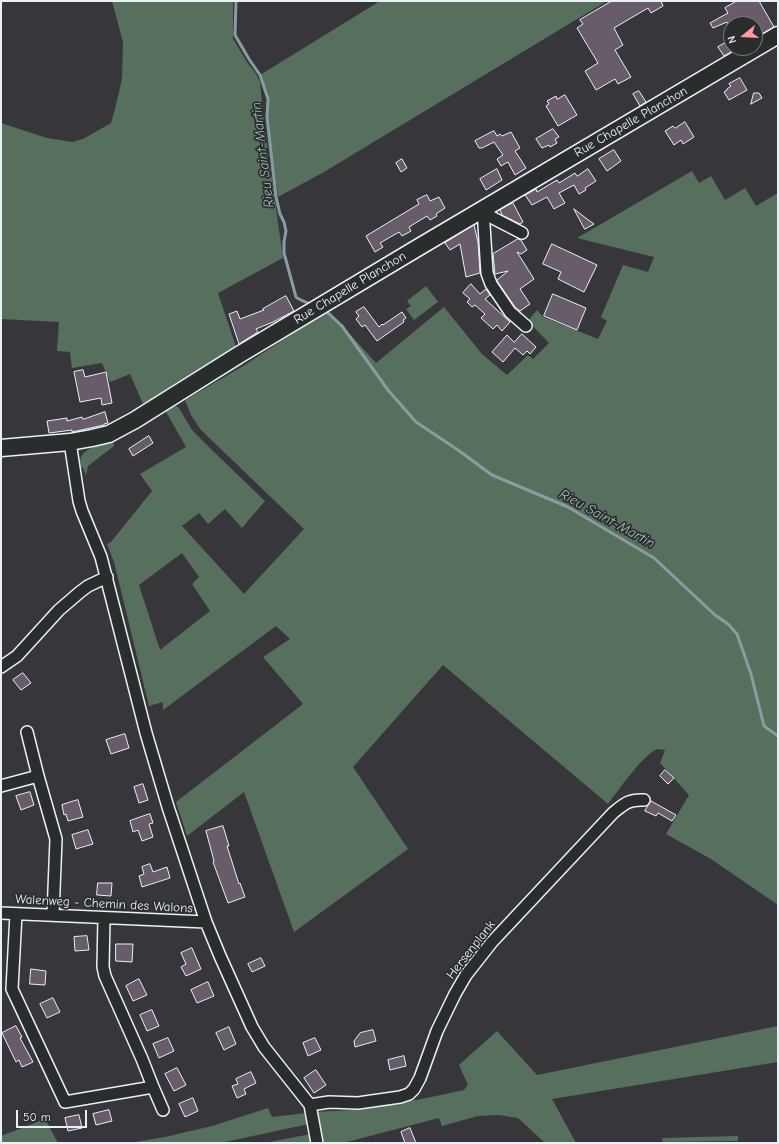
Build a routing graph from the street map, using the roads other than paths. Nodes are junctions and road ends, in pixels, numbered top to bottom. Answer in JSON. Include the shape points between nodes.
{"nodes":[{"id":1,"x":778,"y":35,"type":"edge"},
{"id":2,"x":483,"y":209,"type":"junction"},
{"id":3,"x":522,"y":234,"type":"dead end"},
{"id":4,"x":526,"y":326,"type":"dead end"},
{"id":5,"x":70,"y":442,"type":"junction"},
{"id":6,"x":1,"y":448,"type":"edge"},
{"id":7,"x":107,"y":576,"type":"junction"},
{"id":8,"x":1,"y":667,"type":"edge"},
{"id":9,"x":27,"y":732,"type":"dead end"},
{"id":10,"x":38,"y":776,"type":"junction"},
{"id":11,"x":1,"y":786,"type":"edge"},
{"id":12,"x":644,"y":800,"type":"dead end"},
{"id":13,"x":1,"y":913,"type":"edge"},
{"id":14,"x":16,"y":914,"type":"junction"},
{"id":15,"x":53,"y":915,"type":"junction"},
{"id":16,"x":104,"y":918,"type":"junction"},
{"id":17,"x":206,"y":922,"type":"junction"},
{"id":18,"x":152,"y":1087,"type":"junction"},
{"id":19,"x":310,"y":1105,"type":"junction"},
{"id":20,"x":163,"y":1110,"type":"dead end"},
{"id":21,"x":317,"y":1143,"type":"edge"}],
"edges":[{"from":1,"to":2,"type":"street","name":"Rue Chapelle Planchon"},
{"from":2,"to":3,"type":"street","via":[[493,218]]},
{"from":2,"to":4,"type":"street","via":[[487,274],[510,312]]},
{"from":2,"to":5,"type":"street","name":"Rue Chapelle Planchon","via":[[159,406],[108,434]]},
{"from":5,"to":6,"type":"street","name":"Rue Chapelle Planchon"},
{"from":5,"to":7,"type":"street","via":[[82,512],[100,552]]},
{"from":7,"to":8,"type":"street","via":[[80,592],[17,656]]},
{"from":7,"to":17,"type":"street","via":[[148,740]]},
{"from":9,"to":10,"type":"street"},
{"from":10,"to":11,"type":"street"},
{"from":10,"to":15,"type":"street","via":[[56,839]]},
{"from":12,"to":19,"type":"street","name":"Hersenplank","via":[[635,800],[623,805],[613,813],[492,942],[455,994],[414,1088],[405,1096],[389,1099]]},
{"from":13,"to":14,"type":"street","name":"Walenweg - Chemin des Walons"},
{"from":14,"to":15,"type":"street","name":"Walenweg - Chemin des Walons"},
{"from":14,"to":18,"type":"street","via":[[12,989],[65,1102]]},
{"from":15,"to":16,"type":"street","name":"Walenweg - Chemin des Walons"},
{"from":16,"to":17,"type":"street","name":"Walenweg - Chemin des Walons"},
{"from":16,"to":18,"type":"street","via":[[103,967]]},
{"from":17,"to":19,"type":"street","via":[[252,1027],[284,1074]]},
{"from":18,"to":20,"type":"street"},
{"from":19,"to":21,"type":"street"}]}
